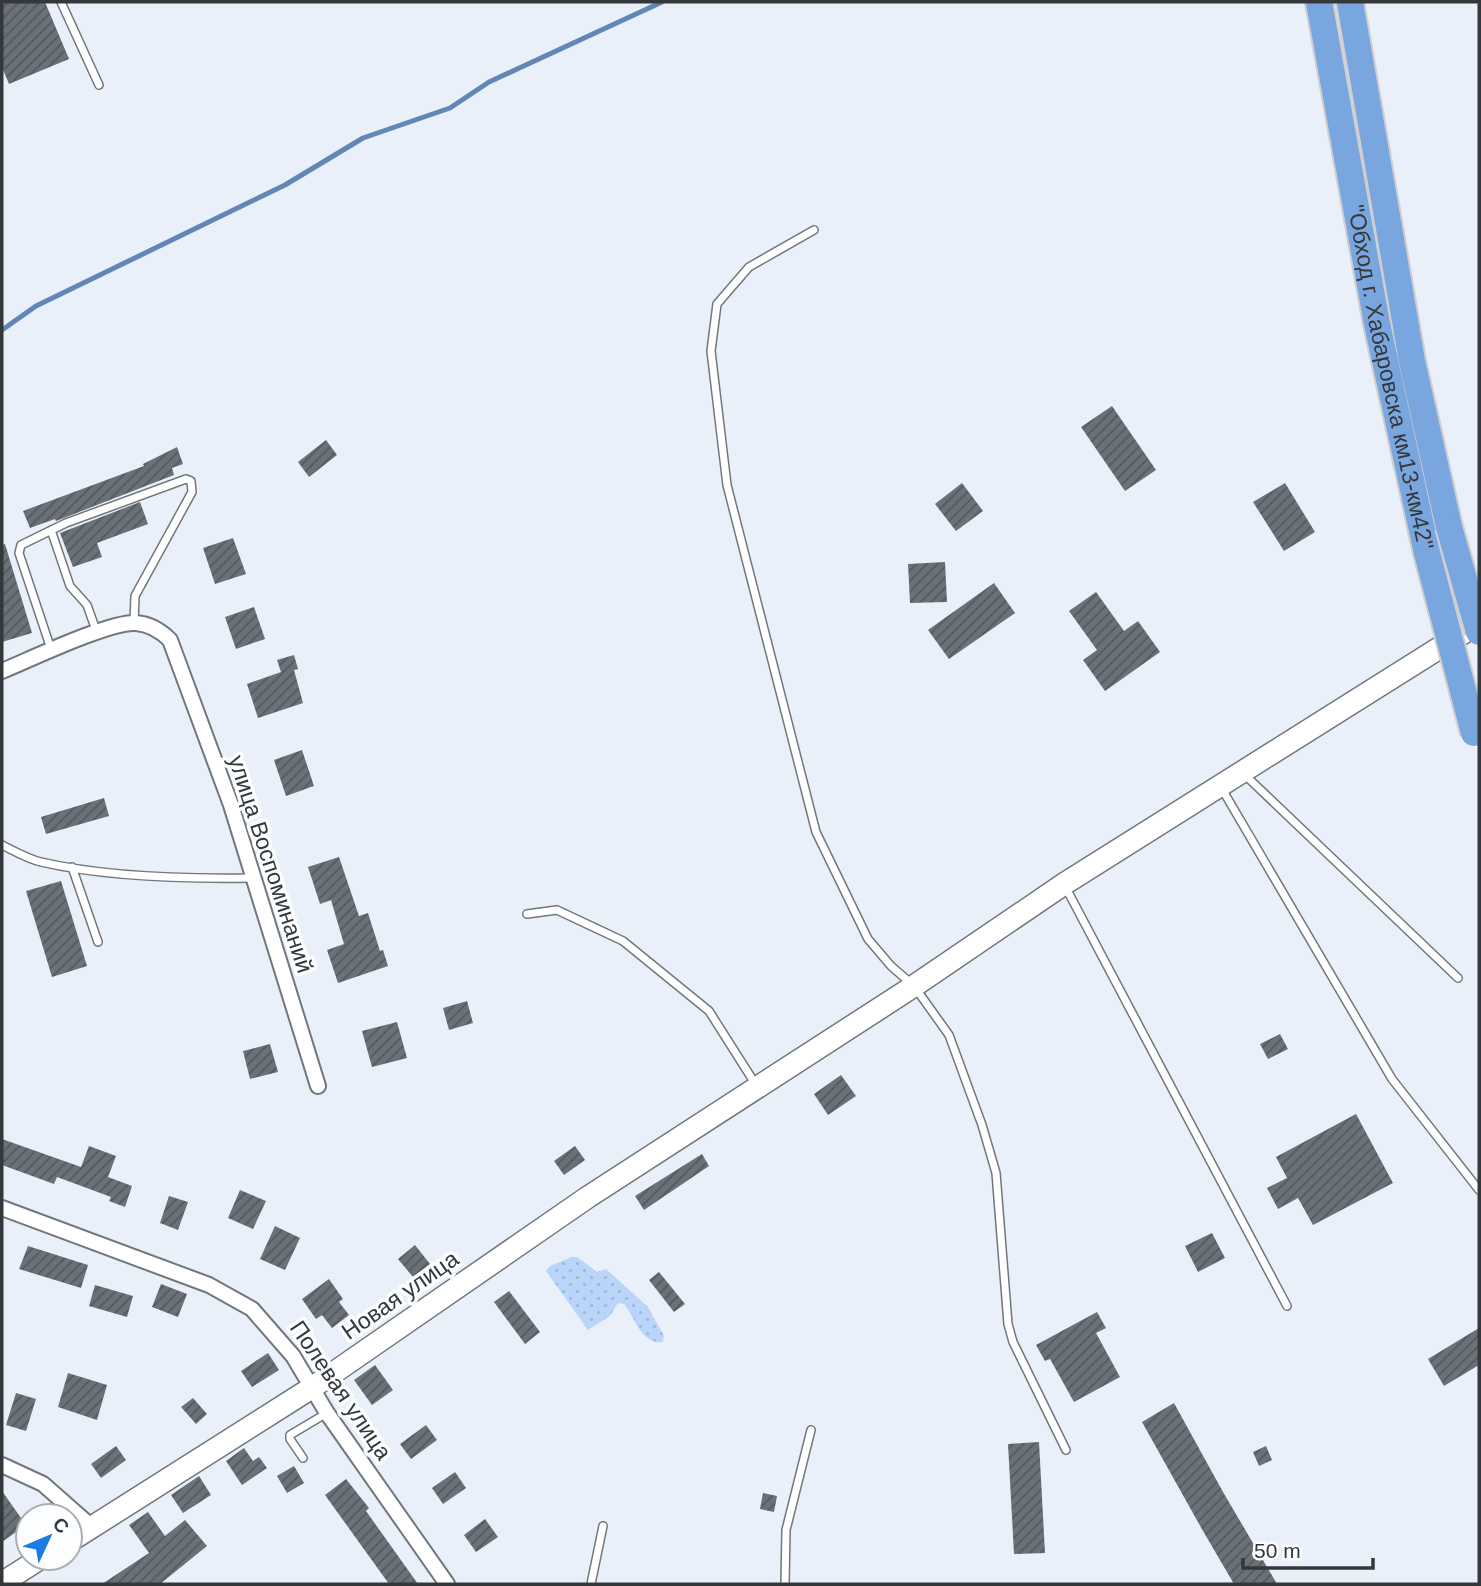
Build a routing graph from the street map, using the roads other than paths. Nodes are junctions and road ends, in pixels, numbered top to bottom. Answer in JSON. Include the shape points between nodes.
{"nodes":[{"id":1,"x":61,"y":2,"type":"edge"},
{"id":2,"x":1319,"y":2,"type":"edge"},
{"id":3,"x":1350,"y":2,"type":"edge"},
{"id":4,"x":99,"y":85,"type":"dead end"},
{"id":5,"x":814,"y":230,"type":"dead end"},
{"id":6,"x":51,"y":530,"type":"junction"},
{"id":7,"x":134,"y":623,"type":"junction"},
{"id":8,"x":1479,"y":623,"type":"edge"},
{"id":9,"x":1479,"y":632,"type":"edge"},
{"id":10,"x":97,"y":633,"type":"junction"},
{"id":11,"x":51,"y":650,"type":"junction"},
{"id":12,"x":2,"y":671,"type":"edge"},
{"id":13,"x":1477,"y":741,"type":"edge"},
{"id":14,"x":1242,"y":772,"type":"junction"},
{"id":15,"x":1220,"y":785,"type":"junction"},
{"id":16,"x":2,"y":845,"type":"edge"},
{"id":17,"x":72,"y":867,"type":"junction"},
{"id":18,"x":251,"y":878,"type":"junction"},
{"id":19,"x":1064,"y":884,"type":"junction"},
{"id":20,"x":527,"y":914,"type":"dead end"},
{"id":21,"x":98,"y":942,"type":"dead end"},
{"id":22,"x":1458,"y":978,"type":"dead end"},
{"id":23,"x":914,"y":986,"type":"junction"},
{"id":24,"x":318,"y":1086,"type":"dead end"},
{"id":25,"x":756,"y":1086,"type":"junction"},
{"id":26,"x":1479,"y":1190,"type":"edge"},
{"id":27,"x":2,"y":1208,"type":"edge"},
{"id":28,"x":1287,"y":1306,"type":"dead end"},
{"id":29,"x":313,"y":1387,"type":"junction"},
{"id":30,"x":327,"y":1413,"type":"junction"},
{"id":31,"x":811,"y":1430,"type":"dead end"},
{"id":32,"x":1066,"y":1450,"type":"dead end"},
{"id":33,"x":303,"y":1458,"type":"dead end"},
{"id":34,"x":2,"y":1465,"type":"edge"},
{"id":35,"x":603,"y":1526,"type":"dead end"},
{"id":36,"x":93,"y":1528,"type":"junction"},
{"id":37,"x":84,"y":1533,"type":"edge"},
{"id":38,"x":447,"y":1584,"type":"edge"},
{"id":39,"x":591,"y":1584,"type":"edge"},
{"id":40,"x":785,"y":1584,"type":"edge"}],
"edges":[{"from":1,"to":4,"type":"lane"},
{"from":2,"to":13,"type":"highway","name":"\"Обход г. Хабаровска км13-км42\"","bridge":true,"via":[[1377,324],[1427,553]]},
{"from":3,"to":9,"type":"highway","name":"\"Обход г. Хабаровска км13-км42\"","bridge":true,"via":[[1412,360]]},
{"from":5,"to":23,"type":"lane","via":[[749,267],[717,304],[711,351],[727,485],[816,832],[867,939]]},
{"from":6,"to":7,"type":"lane","via":[[174,482],[191,481],[192,492],[135,596]]},
{"from":6,"to":10,"type":"lane","via":[[70,586],[87,605]]},
{"from":6,"to":11,"type":"lane","via":[[25,541],[19,553]]},
{"from":7,"to":10,"type":"street"},
{"from":7,"to":18,"type":"street","name":"улица Воспоминаний","via":[[162,632],[170,640],[231,805]]},
{"from":8,"to":14,"type":"main road","name":"Новая улица"},
{"from":10,"to":11,"type":"street"},
{"from":11,"to":12,"type":"street"},
{"from":14,"to":15,"type":"main road","name":"Новая улица"},
{"from":14,"to":22,"type":"lane"},
{"from":15,"to":19,"type":"main road","name":"Новая улица"},
{"from":15,"to":26,"type":"lane","via":[[1392,1079]]},
{"from":16,"to":17,"type":"lane","via":[[39,862]]},
{"from":17,"to":18,"type":"lane","via":[[176,879]]},
{"from":17,"to":21,"type":"lane"},
{"from":18,"to":24,"type":"street","name":"улица Воспоминаний"},
{"from":19,"to":23,"type":"main road","name":"Новая улица"},
{"from":19,"to":28,"type":"lane"},
{"from":20,"to":25,"type":"lane","via":[[557,910],[623,941],[709,1010]]},
{"from":23,"to":25,"type":"main road","name":"Новая улица"},
{"from":23,"to":32,"type":"lane","via":[[949,1035],[982,1125],[996,1173],[1008,1324]]},
{"from":25,"to":29,"type":"main road","name":"Новая улица"},
{"from":27,"to":29,"type":"street","name":"Полевая улица","via":[[233,1296],[273,1329]]},
{"from":29,"to":30,"type":"street","name":"Полевая улица"},
{"from":29,"to":36,"type":"main road","name":"Новая улица"},
{"from":30,"to":33,"type":"lane","via":[[290,1435]]},
{"from":30,"to":38,"type":"street","name":"Полевая улица"},
{"from":31,"to":40,"type":"lane","via":[[786,1530]]},
{"from":34,"to":36,"type":"street","via":[[43,1484]]},
{"from":35,"to":39,"type":"lane"},
{"from":36,"to":37,"type":"main road","name":"Новая улица"}]}
